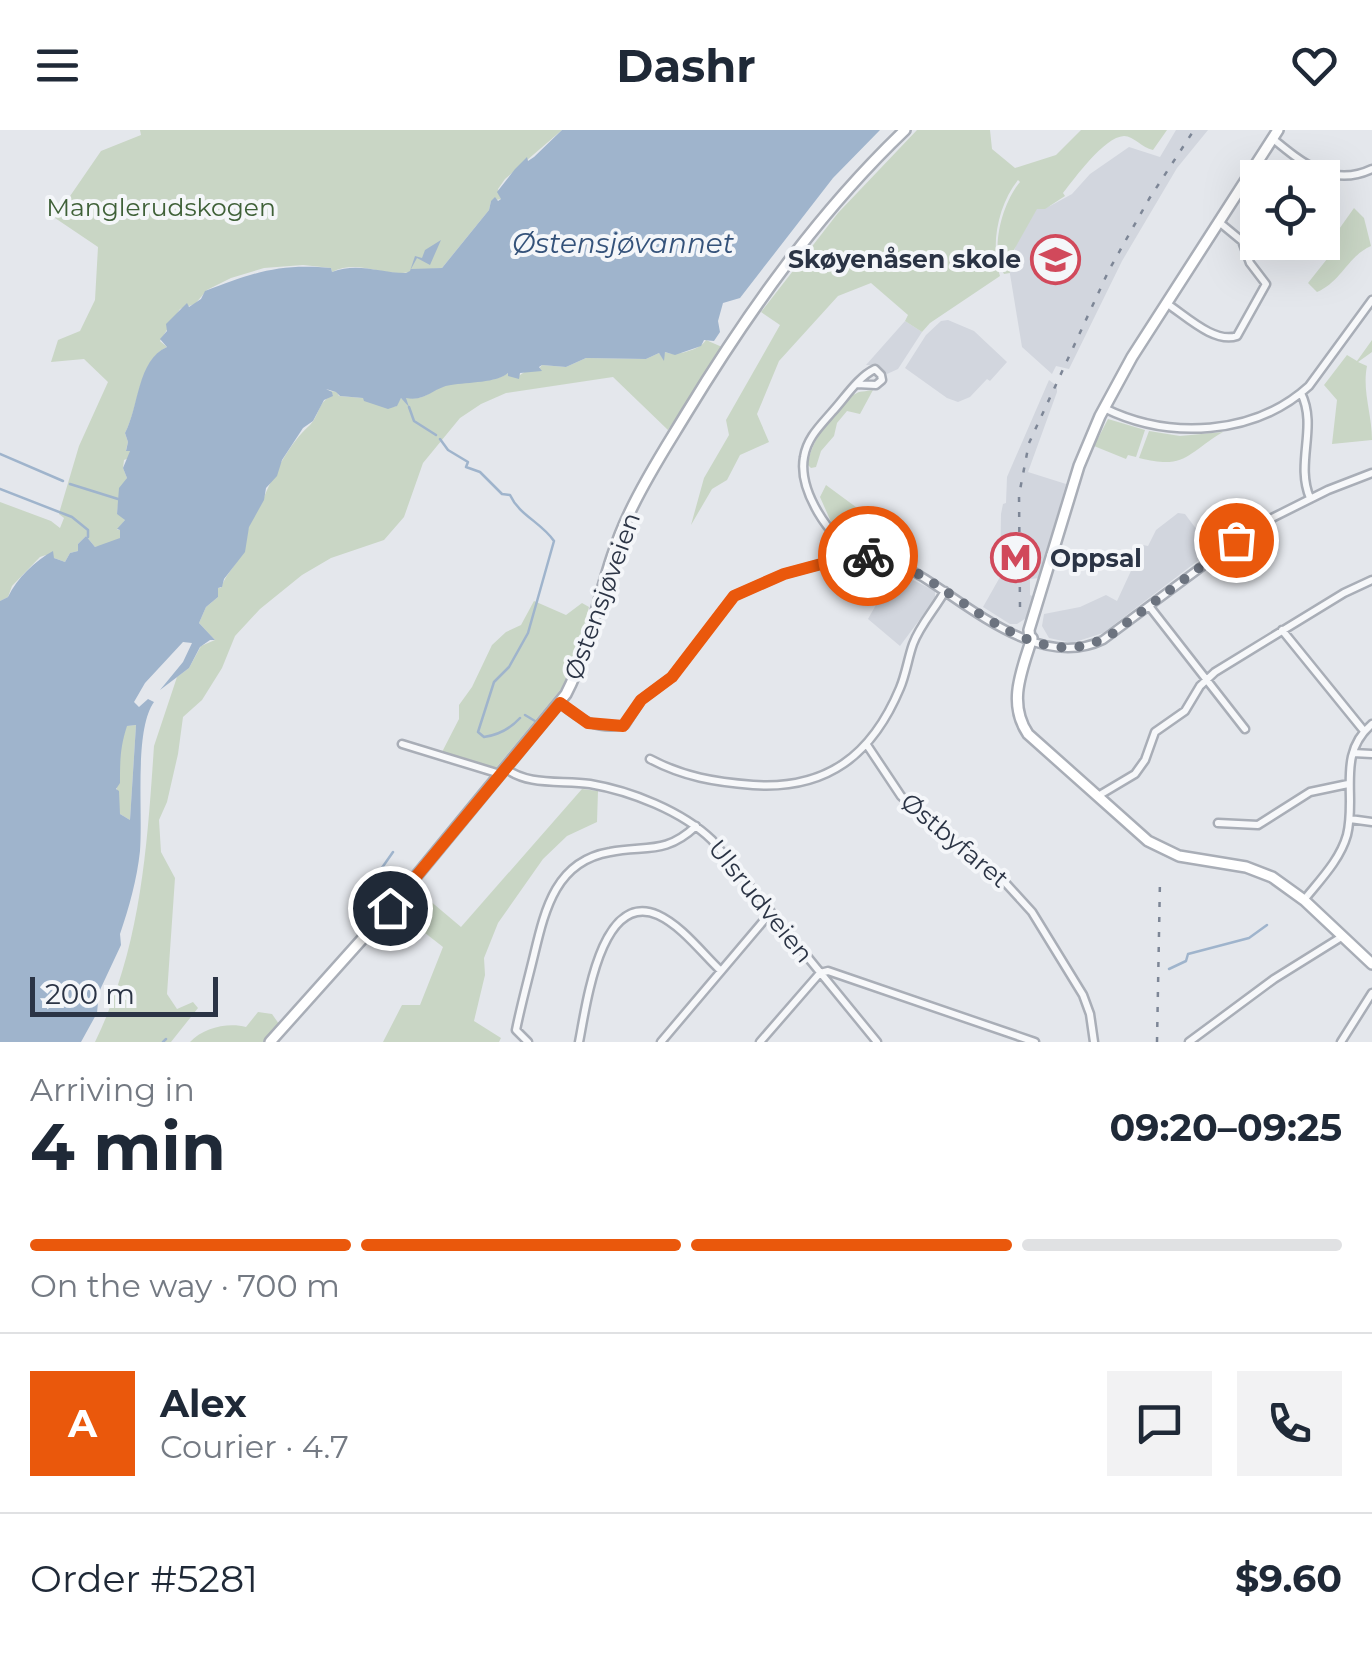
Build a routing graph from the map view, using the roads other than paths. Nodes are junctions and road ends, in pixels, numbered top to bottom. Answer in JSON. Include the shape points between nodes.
{"nodes":[{"id":1,"x":905,"y":130,"type":"edge"},
{"id":2,"x":1275,"y":134,"type":"edge"},
{"id":3,"x":1372,"y":169,"type":"edge"},
{"id":4,"x":1218,"y":222,"type":"junction"},
{"id":5,"x":1372,"y":300,"type":"edge"},
{"id":6,"x":1166,"y":303,"type":"junction"},
{"id":7,"x":857,"y":384,"type":"dead end"},
{"id":8,"x":1301,"y":394,"type":"junction"},
{"id":9,"x":1104,"y":408,"type":"junction"},
{"id":10,"x":1372,"y":473,"type":"edge"},
{"id":11,"x":1310,"y":498,"type":"junction"},
{"id":12,"x":851,"y":548,"type":"junction"},
{"id":13,"x":1372,"y":580,"type":"edge"},
{"id":14,"x":945,"y":591,"type":"junction"},
{"id":15,"x":1149,"y":606,"type":"junction"},
{"id":16,"x":1282,"y":630,"type":"junction"},
{"id":17,"x":1030,"y":640,"type":"junction"},
{"id":18,"x":1205,"y":680,"type":"junction"},
{"id":19,"x":560,"y":703,"type":"junction"},
{"id":20,"x":1372,"y":724,"type":"edge"},
{"id":21,"x":1245,"y":729,"type":"dead end"},
{"id":22,"x":1364,"y":731,"type":"junction"},
{"id":23,"x":402,"y":744,"type":"dead end"},
{"id":24,"x":866,"y":745,"type":"junction"},
{"id":25,"x":1353,"y":754,"type":"junction"},
{"id":26,"x":1372,"y":754,"type":"edge"},
{"id":27,"x":650,"y":759,"type":"dead end"},
{"id":28,"x":503,"y":771,"type":"junction"},
{"id":29,"x":1348,"y":784,"type":"junction"},
{"id":30,"x":1098,"y":796,"type":"junction"},
{"id":31,"x":1350,"y":819,"type":"junction"},
{"id":32,"x":1372,"y":822,"type":"edge"},
{"id":33,"x":1218,"y":823,"type":"dead end"},
{"id":34,"x":696,"y":826,"type":"junction"},
{"id":35,"x":1304,"y":900,"type":"junction"},
{"id":36,"x":771,"y":912,"type":"junction"},
{"id":37,"x":1343,"y":936,"type":"junction"},
{"id":38,"x":1372,"y":964,"type":"edge"},
{"id":39,"x":721,"y":971,"type":"junction"},
{"id":40,"x":820,"y":973,"type":"junction"},
{"id":41,"x":1372,"y":993,"type":"edge"},
{"id":42,"x":270,"y":1042,"type":"edge"},
{"id":43,"x":528,"y":1042,"type":"edge"},
{"id":44,"x":579,"y":1042,"type":"edge"},
{"id":45,"x":661,"y":1042,"type":"edge"},
{"id":46,"x":760,"y":1042,"type":"edge"},
{"id":47,"x":876,"y":1042,"type":"edge"},
{"id":48,"x":1036,"y":1042,"type":"edge"},
{"id":49,"x":1094,"y":1042,"type":"edge"},
{"id":50,"x":1189,"y":1042,"type":"edge"},
{"id":51,"x":1341,"y":1042,"type":"edge"}],
"edges":[{"from":1,"to":19,"type":"main road","name":"Østensjøveien","via":[[804,241],[668,444],[614,549],[579,664]]},
{"from":2,"to":3,"type":"street","via":[[1328,175],[1358,176]]},
{"from":2,"to":4,"type":"main road"},
{"from":4,"to":6,"type":"main road"},
{"from":4,"to":6,"type":"street","via":[[1242,241],[1266,284],[1236,336],[1218,336]]},
{"from":5,"to":8,"type":"street"},
{"from":6,"to":9,"type":"main road"},
{"from":7,"to":12,"type":"street","via":[[814,434],[803,463],[824,518]]},
{"from":8,"to":9,"type":"street","via":[[1255,417],[1202,429],[1154,426]]},
{"from":8,"to":11,"type":"street","via":[[1309,416],[1303,464]]},
{"from":9,"to":17,"type":"main road","via":[[1076,478]]},
{"from":10,"to":11,"type":"street"},
{"from":11,"to":15,"type":"street","via":[[1247,533]]},
{"from":12,"to":14,"type":"street"},
{"from":12,"to":19,"type":"street","via":[[840,559],[734,596],[625,725],[588,723]]},
{"from":13,"to":16,"type":"street"},
{"from":14,"to":17,"type":"street"},
{"from":14,"to":24,"type":"street","via":[[913,644],[885,719]]},
{"from":15,"to":17,"type":"street","via":[[1086,647]]},
{"from":15,"to":18,"type":"street"},
{"from":16,"to":18,"type":"street"},
{"from":16,"to":22,"type":"street"},
{"from":17,"to":30,"type":"main road","via":[[1016,696],[1019,719]]},
{"from":18,"to":21,"type":"street"},
{"from":18,"to":30,"type":"street","via":[[1185,711],[1154,732],[1135,774]]},
{"from":19,"to":28,"type":"main road","name":"Østensjøveien"},
{"from":20,"to":22,"type":"street"},
{"from":22,"to":25,"type":"street"},
{"from":23,"to":28,"type":"street","name":"Ulsrudveien"},
{"from":24,"to":27,"type":"street","via":[[830,773],[790,786],[696,779]]},
{"from":24,"to":49,"type":"street","name":"Østbyfaret","via":[[901,796],[1032,912],[1083,995]]},
{"from":25,"to":26,"type":"street"},
{"from":25,"to":29,"type":"street"},
{"from":28,"to":34,"type":"street","name":"Ulsrudveien","via":[[604,787]]},
{"from":28,"to":42,"type":"main road","name":"Østensjøveien"},
{"from":29,"to":31,"type":"street"},
{"from":29,"to":33,"type":"street","via":[[1310,792],[1256,826]]},
{"from":30,"to":35,"type":"main road","via":[[1159,848],[1260,871]]},
{"from":31,"to":32,"type":"street"},
{"from":31,"to":35,"type":"street","via":[[1338,856]]},
{"from":34,"to":36,"type":"street","name":"Ulsrudveien"},
{"from":34,"to":43,"type":"street","via":[[652,850],[588,858],[565,875],[542,916],[516,1030]]},
{"from":35,"to":37,"type":"main road"},
{"from":36,"to":39,"type":"street"},
{"from":36,"to":40,"type":"street","name":"Ulsrudveien"},
{"from":37,"to":38,"type":"main road"},
{"from":37,"to":50,"type":"street"},
{"from":39,"to":44,"type":"street","via":[[661,916],[628,916],[602,946]]},
{"from":39,"to":45,"type":"street"},
{"from":40,"to":46,"type":"street"},
{"from":40,"to":47,"type":"street","name":"Ulsrudveien"},
{"from":40,"to":48,"type":"street"},
{"from":41,"to":51,"type":"street"}]}
